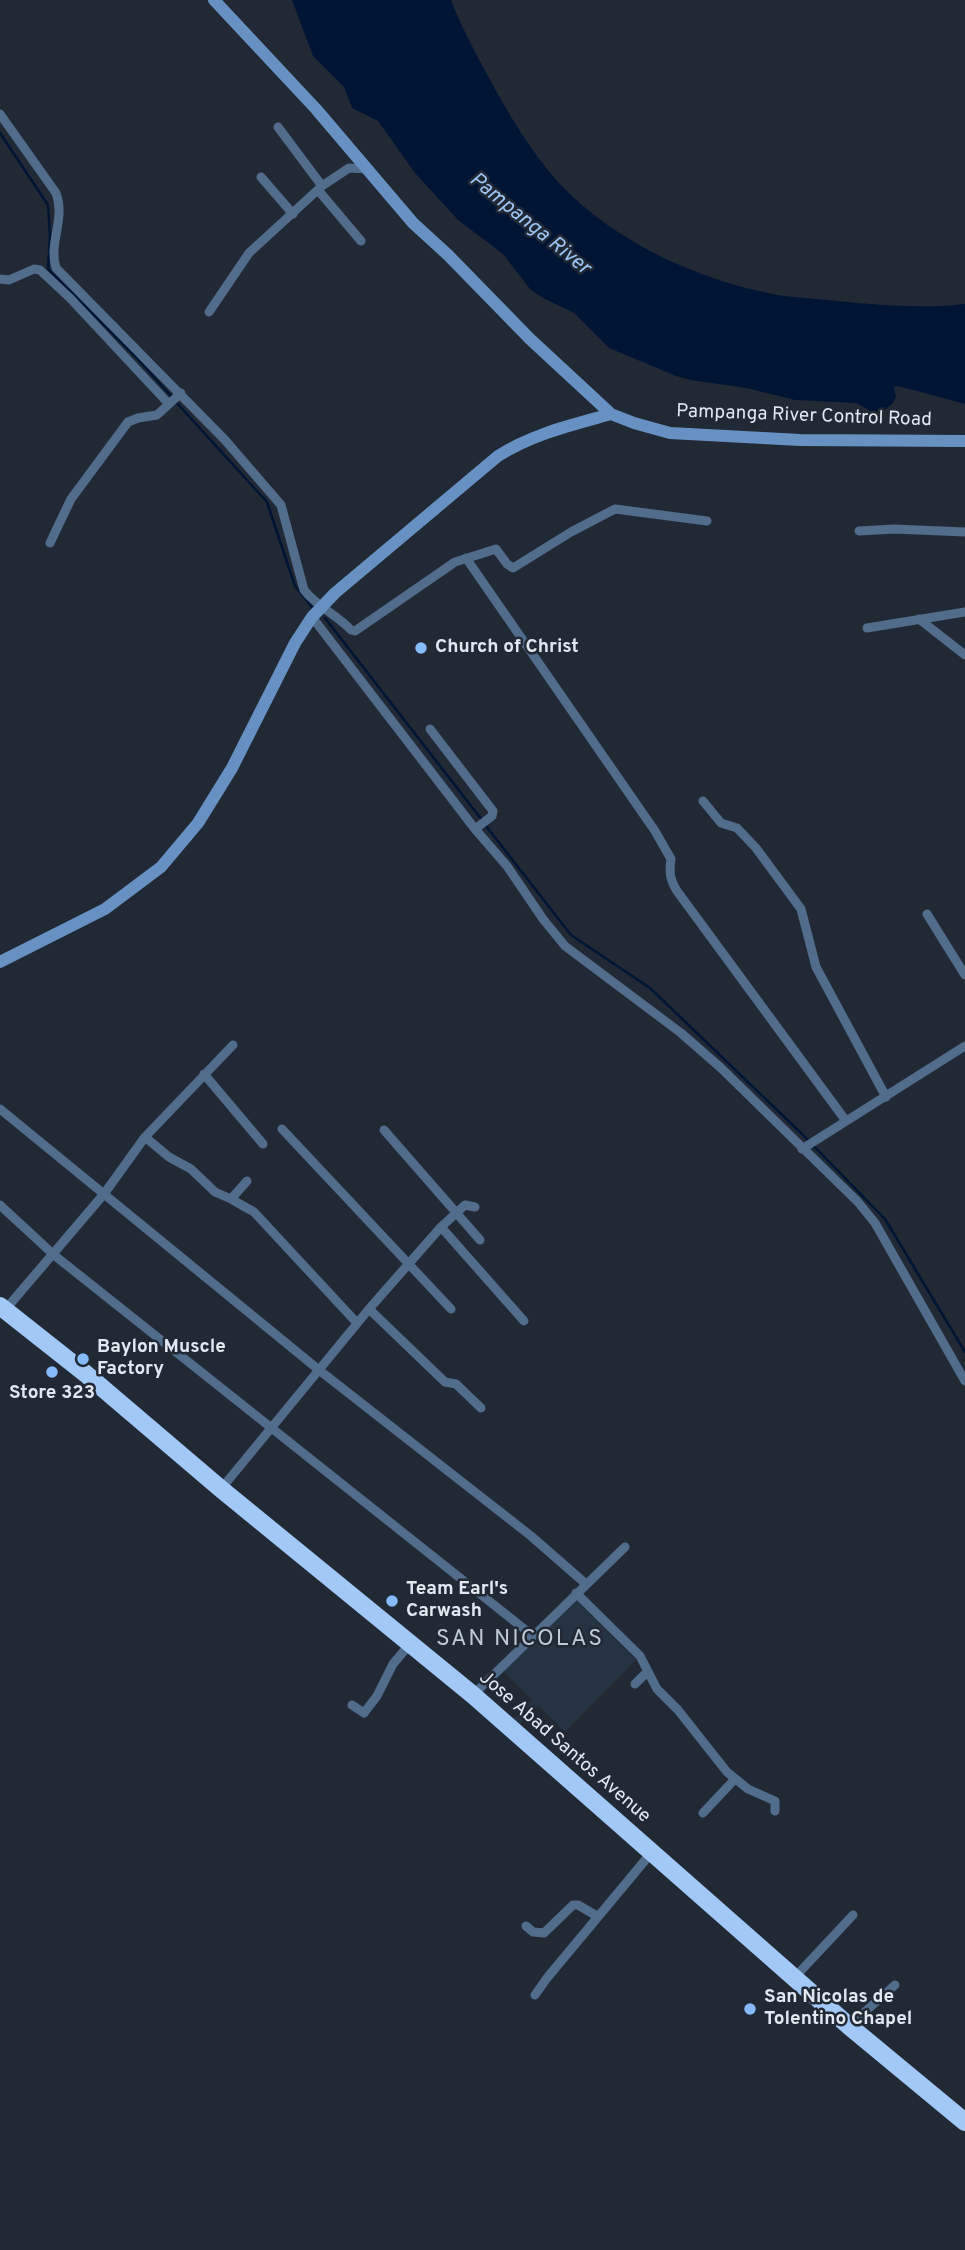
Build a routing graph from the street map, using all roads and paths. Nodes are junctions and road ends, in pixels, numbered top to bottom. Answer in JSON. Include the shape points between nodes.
{"nodes":[{"id":1,"x":214,"y":0,"type":"edge"},
{"id":2,"x":0,"y":114,"type":"edge"},
{"id":3,"x":278,"y":127,"type":"dead end"},
{"id":4,"x":368,"y":169,"type":"junction"},
{"id":5,"x":261,"y":177,"type":"dead end"},
{"id":6,"x":320,"y":188,"type":"junction"},
{"id":7,"x":293,"y":214,"type":"junction"},
{"id":8,"x":361,"y":242,"type":"dead end"},
{"id":9,"x":0,"y":279,"type":"edge"},
{"id":10,"x":209,"y":312,"type":"dead end"},
{"id":11,"x":125,"y":336,"type":"junction"},
{"id":12,"x":114,"y":346,"type":"junction"},
{"id":13,"x":175,"y":398,"type":"junction"},
{"id":14,"x":611,"y":414,"type":"junction"},
{"id":15,"x":965,"y":441,"type":"edge"},
{"id":16,"x":707,"y":521,"type":"dead end"},
{"id":17,"x":859,"y":531,"type":"dead end"},
{"id":18,"x":965,"y":532,"type":"edge"},
{"id":19,"x":50,"y":543,"type":"dead end"},
{"id":20,"x":466,"y":558,"type":"junction"},
{"id":21,"x":323,"y":606,"type":"junction"},
{"id":22,"x":965,"y":612,"type":"edge"},
{"id":23,"x":312,"y":617,"type":"junction"},
{"id":24,"x":919,"y":620,"type":"junction"},
{"id":25,"x":867,"y":628,"type":"dead end"},
{"id":26,"x":965,"y":654,"type":"edge"},
{"id":27,"x":429,"y":729,"type":"dead end"},
{"id":28,"x":703,"y":801,"type":"dead end"},
{"id":29,"x":477,"y":828,"type":"junction"},
{"id":30,"x":927,"y":914,"type":"dead end"},
{"id":31,"x":0,"y":962,"type":"edge"},
{"id":32,"x":965,"y":975,"type":"edge"},
{"id":33,"x":233,"y":1045,"type":"dead end"},
{"id":34,"x":965,"y":1046,"type":"edge"},
{"id":35,"x":204,"y":1074,"type":"junction"},
{"id":36,"x":886,"y":1097,"type":"junction"},
{"id":37,"x":0,"y":1108,"type":"edge"},
{"id":38,"x":846,"y":1121,"type":"junction"},
{"id":39,"x":282,"y":1129,"type":"dead end"},
{"id":40,"x":384,"y":1130,"type":"dead end"},
{"id":41,"x":145,"y":1137,"type":"junction"},
{"id":42,"x":263,"y":1144,"type":"dead end"},
{"id":43,"x":804,"y":1148,"type":"junction"},
{"id":44,"x":247,"y":1181,"type":"dead end"},
{"id":45,"x":104,"y":1194,"type":"junction"},
{"id":46,"x":231,"y":1199,"type":"junction"},
{"id":47,"x":0,"y":1205,"type":"edge"},
{"id":48,"x":475,"y":1207,"type":"dead end"},
{"id":49,"x":457,"y":1212,"type":"junction"},
{"id":50,"x":441,"y":1227,"type":"junction"},
{"id":51,"x":480,"y":1240,"type":"dead end"},
{"id":52,"x":54,"y":1255,"type":"junction"},
{"id":53,"x":408,"y":1265,"type":"junction"},
{"id":54,"x":2,"y":1308,"type":"edge"},
{"id":55,"x":369,"y":1309,"type":"junction"},
{"id":56,"x":451,"y":1309,"type":"dead end"},
{"id":57,"x":524,"y":1321,"type":"dead end"},
{"id":58,"x":358,"y":1323,"type":"junction"},
{"id":59,"x":319,"y":1370,"type":"junction"},
{"id":60,"x":965,"y":1381,"type":"edge"},
{"id":61,"x":481,"y":1408,"type":"dead end"},
{"id":62,"x":272,"y":1427,"type":"junction"},
{"id":63,"x":221,"y":1489,"type":"junction"},
{"id":64,"x":625,"y":1547,"type":"dead end"},
{"id":65,"x":586,"y":1584,"type":"junction"},
{"id":66,"x":576,"y":1593,"type":"junction"},
{"id":67,"x":533,"y":1636,"type":"junction"},
{"id":68,"x":410,"y":1644,"type":"junction"},
{"id":69,"x":647,"y":1672,"type":"junction"},
{"id":70,"x":635,"y":1684,"type":"dead end"},
{"id":71,"x":473,"y":1695,"type":"junction"},
{"id":72,"x":352,"y":1705,"type":"dead end"},
{"id":73,"x":734,"y":1780,"type":"junction"},
{"id":74,"x":775,"y":1811,"type":"dead end"},
{"id":75,"x":703,"y":1813,"type":"dead end"},
{"id":76,"x":652,"y":1852,"type":"junction"},
{"id":77,"x":853,"y":1915,"type":"dead end"},
{"id":78,"x":597,"y":1916,"type":"junction"},
{"id":79,"x":526,"y":1926,"type":"dead end"},
{"id":80,"x":795,"y":1977,"type":"junction"},
{"id":81,"x":895,"y":1986,"type":"dead end"},
{"id":82,"x":535,"y":1995,"type":"dead end"},
{"id":83,"x":849,"y":2026,"type":"junction"},
{"id":84,"x":965,"y":2122,"type":"edge"}],
"edges":[{"from":1,"to":4,"type":"main road"},
{"from":2,"to":11,"type":"street","via":[[60,202],[52,256],[56,268]]},
{"from":3,"to":6,"type":"street"},
{"from":4,"to":6,"type":"street","via":[[349,168]]},
{"from":4,"to":14,"type":"main road","via":[[413,223]]},
{"from":5,"to":7,"type":"street"},
{"from":6,"to":7,"type":"street"},
{"from":6,"to":8,"type":"street"},
{"from":7,"to":10,"type":"street","via":[[249,253]]},
{"from":9,"to":12,"type":"street","via":[[40,270]]},
{"from":11,"to":12,"type":"street"},
{"from":11,"to":13,"type":"street"},
{"from":12,"to":13,"type":"street"},
{"from":13,"to":19,"type":"street","via":[[157,415],[128,422],[71,499]]},
{"from":13,"to":21,"type":"street","via":[[225,439],[281,505],[304,590]]},
{"from":14,"to":15,"type":"main road","name":"Pampanga River Control Road","via":[[670,433]]},
{"from":14,"to":21,"type":"main road","via":[[557,429],[498,456]]},
{"from":16,"to":20,"type":"street","via":[[615,509],[513,568],[496,549]]},
{"from":17,"to":18,"type":"street"},
{"from":20,"to":21,"type":"street","via":[[355,631]]},
{"from":20,"to":38,"type":"street","via":[[655,831],[671,859],[671,881],[677,891]]},
{"from":21,"to":23,"type":"main road"},
{"from":22,"to":24,"type":"street"},
{"from":23,"to":29,"type":"street"},
{"from":23,"to":31,"type":"main road","via":[[232,768],[198,823],[161,867],[105,909]]},
{"from":24,"to":25,"type":"street"},
{"from":24,"to":26,"type":"street"},
{"from":27,"to":29,"type":"street","via":[[492,811]]},
{"from":28,"to":36,"type":"street","via":[[721,823],[737,828],[756,848],[801,909],[816,967]]},
{"from":29,"to":43,"type":"street","via":[[565,946],[681,1033]]},
{"from":30,"to":32,"type":"street"},
{"from":33,"to":35,"type":"street"},
{"from":34,"to":36,"type":"street"},
{"from":35,"to":41,"type":"street"},
{"from":35,"to":42,"type":"street"},
{"from":36,"to":38,"type":"street"},
{"from":37,"to":45,"type":"street"},
{"from":38,"to":43,"type":"street"},
{"from":39,"to":53,"type":"street"},
{"from":40,"to":49,"type":"street"},
{"from":41,"to":45,"type":"street"},
{"from":41,"to":46,"type":"street","via":[[215,1192]]},
{"from":43,"to":60,"type":"street","via":[[875,1223]]},
{"from":44,"to":46,"type":"street"},
{"from":45,"to":52,"type":"street"},
{"from":45,"to":59,"type":"street"},
{"from":46,"to":58,"type":"street","via":[[254,1212]]},
{"from":47,"to":52,"type":"street"},
{"from":48,"to":49,"type":"street","via":[[465,1205]]},
{"from":49,"to":50,"type":"street"},
{"from":49,"to":51,"type":"street"},
{"from":50,"to":53,"type":"street"},
{"from":50,"to":57,"type":"street"},
{"from":52,"to":54,"type":"street"},
{"from":52,"to":62,"type":"street"},
{"from":53,"to":55,"type":"street"},
{"from":53,"to":56,"type":"street"},
{"from":54,"to":63,"type":"highway","name":"Jose Abad Santos Avenue"},
{"from":55,"to":58,"type":"street"},
{"from":55,"to":61,"type":"street","via":[[445,1382],[456,1384]]},
{"from":58,"to":59,"type":"street"},
{"from":59,"to":62,"type":"street"},
{"from":59,"to":65,"type":"street"},
{"from":62,"to":63,"type":"street"},
{"from":62,"to":67,"type":"street"},
{"from":63,"to":68,"type":"highway","name":"Jose Abad Santos Avenue"},
{"from":64,"to":65,"type":"street"},
{"from":65,"to":66,"type":"street"},
{"from":66,"to":67,"type":"street"},
{"from":66,"to":69,"type":"street","via":[[640,1656]]},
{"from":67,"to":71,"type":"street"},
{"from":68,"to":71,"type":"highway","name":"Jose Abad Santos Avenue"},
{"from":68,"to":72,"type":"street","via":[[393,1664],[370,1707],[364,1713]]},
{"from":69,"to":70,"type":"street"},
{"from":69,"to":73,"type":"street"},
{"from":71,"to":76,"type":"highway","name":"Jose Abad Santos Avenue"},
{"from":73,"to":74,"type":"street","via":[[775,1801]]},
{"from":73,"to":75,"type":"street"},
{"from":76,"to":78,"type":"street"},
{"from":76,"to":80,"type":"highway","name":"Jose Abad Santos Avenue"},
{"from":77,"to":80,"type":"street"},
{"from":78,"to":79,"type":"street","via":[[573,1905],[544,1933]]},
{"from":78,"to":82,"type":"street"},
{"from":80,"to":83,"type":"highway","name":"Jose Abad Santos Avenue"},
{"from":81,"to":83,"type":"street"},
{"from":83,"to":84,"type":"highway","name":"Jose Abad Santos Avenue"}]}
